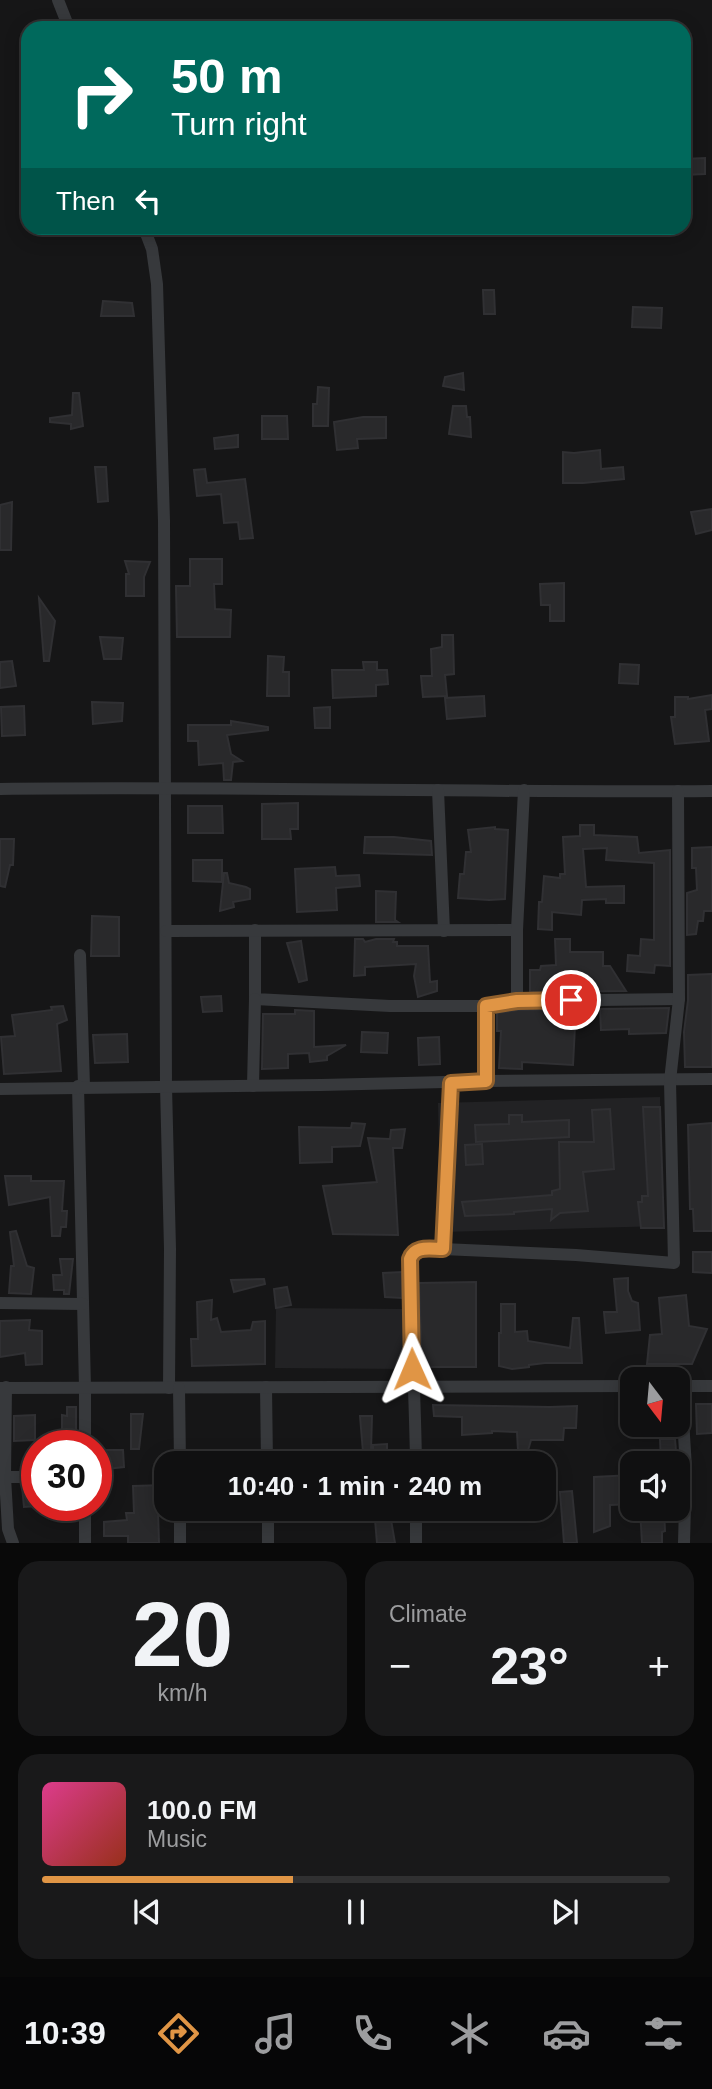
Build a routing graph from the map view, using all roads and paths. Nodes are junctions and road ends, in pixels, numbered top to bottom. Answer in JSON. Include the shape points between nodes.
{"nodes":[{"id":1,"x":58,"y":0,"type":"edge"},
{"id":2,"x":66,"y":21,"type":"edge"},
{"id":3,"x":147,"y":235,"type":"edge"},
{"id":4,"x":165,"y":787,"type":"junction"},
{"id":5,"x":0,"y":789,"type":"edge"},
{"id":6,"x":438,"y":790,"type":"junction"},
{"id":7,"x":524,"y":790,"type":"junction"},
{"id":8,"x":678,"y":791,"type":"junction"},
{"id":9,"x":712,"y":791,"type":"edge"},
{"id":10,"x":255,"y":930,"type":"junction"},
{"id":11,"x":517,"y":930,"type":"junction"},
{"id":12,"x":166,"y":931,"type":"junction"},
{"id":13,"x":444,"y":931,"type":"junction"},
{"id":14,"x":80,"y":955,"type":"dead end"},
{"id":15,"x":256,"y":999,"type":"junction"},
{"id":16,"x":679,"y":999,"type":"junction"},
{"id":17,"x":517,"y":1001,"type":"junction"},
{"id":18,"x":486,"y":1006,"type":"junction"},
{"id":19,"x":712,"y":1079,"type":"edge"},
{"id":20,"x":486,"y":1081,"type":"junction"},
{"id":21,"x":670,"y":1081,"type":"junction"},
{"id":22,"x":451,"y":1083,"type":"junction"},
{"id":23,"x":81,"y":1086,"type":"junction"},
{"id":24,"x":166,"y":1086,"type":"junction"},
{"id":25,"x":253,"y":1086,"type":"junction"},
{"id":26,"x":0,"y":1089,"type":"edge"},
{"id":27,"x":443,"y":1249,"type":"junction"},
{"id":28,"x":0,"y":1303,"type":"edge"},
{"id":29,"x":83,"y":1304,"type":"junction"},
{"id":30,"x":620,"y":1386,"type":"edge"},
{"id":31,"x":690,"y":1386,"type":"edge"},
{"id":32,"x":712,"y":1386,"type":"edge"},
{"id":33,"x":3,"y":1387,"type":"edge"},
{"id":34,"x":266,"y":1387,"type":"junction"},
{"id":35,"x":85,"y":1388,"type":"junction"},
{"id":36,"x":174,"y":1388,"type":"junction"},
{"id":37,"x":415,"y":1388,"type":"junction"},
{"id":38,"x":85,"y":1430,"type":"edge"},
{"id":39,"x":683,"y":1437,"type":"edge"},
{"id":40,"x":179,"y":1451,"type":"edge"},
{"id":41,"x":267,"y":1451,"type":"edge"},
{"id":42,"x":416,"y":1451,"type":"edge"},
{"id":43,"x":2,"y":1477,"type":"edge"},
{"id":44,"x":21,"y":1477,"type":"edge"},
{"id":45,"x":85,"y":1521,"type":"edge"},
{"id":46,"x":180,"y":1521,"type":"edge"},
{"id":47,"x":268,"y":1521,"type":"edge"},
{"id":48,"x":416,"y":1521,"type":"edge"},
{"id":49,"x":13,"y":1543,"type":"edge"},
{"id":50,"x":85,"y":1543,"type":"edge"},
{"id":51,"x":180,"y":1543,"type":"edge"},
{"id":52,"x":268,"y":1543,"type":"edge"},
{"id":53,"x":416,"y":1543,"type":"edge"},
{"id":54,"x":684,"y":1543,"type":"edge"}],
"edges":[{"from":1,"to":2,"type":"street"},
{"from":3,"to":4,"type":"street","via":[[157,284]]},
{"from":4,"to":5,"type":"street"},
{"from":4,"to":6,"type":"street"},
{"from":4,"to":12,"type":"street"},
{"from":6,"to":7,"type":"street"},
{"from":6,"to":13,"type":"street"},
{"from":7,"to":8,"type":"street"},
{"from":7,"to":11,"type":"street"},
{"from":8,"to":9,"type":"street"},
{"from":8,"to":16,"type":"street"},
{"from":10,"to":12,"type":"street"},
{"from":10,"to":13,"type":"street"},
{"from":10,"to":15,"type":"street"},
{"from":11,"to":13,"type":"street"},
{"from":11,"to":17,"type":"street"},
{"from":12,"to":24,"type":"street"},
{"from":14,"to":23,"type":"street"},
{"from":15,"to":18,"type":"street"},
{"from":15,"to":25,"type":"street"},
{"from":16,"to":17,"type":"street"},
{"from":16,"to":21,"type":"street"},
{"from":17,"to":18,"type":"street"},
{"from":18,"to":20,"type":"street"},
{"from":19,"to":21,"type":"street"},
{"from":20,"to":21,"type":"street"},
{"from":20,"to":22,"type":"street"},
{"from":21,"to":27,"type":"street","via":[[674,1263]]},
{"from":22,"to":25,"type":"street"},
{"from":22,"to":27,"type":"street"},
{"from":23,"to":24,"type":"street"},
{"from":23,"to":26,"type":"street"},
{"from":23,"to":29,"type":"street"},
{"from":24,"to":25,"type":"street"},
{"from":24,"to":36,"type":"street"},
{"from":27,"to":37,"type":"street","via":[[416,1250],[410,1259]]},
{"from":28,"to":29,"type":"street"},
{"from":29,"to":35,"type":"street"},
{"from":30,"to":37,"type":"street"},
{"from":31,"to":32,"type":"street"},
{"from":33,"to":35,"type":"street"},
{"from":33,"to":43,"type":"street"},
{"from":34,"to":36,"type":"street"},
{"from":34,"to":37,"type":"street"},
{"from":34,"to":41,"type":"street"},
{"from":35,"to":36,"type":"street"},
{"from":35,"to":38,"type":"street"},
{"from":36,"to":40,"type":"street"},
{"from":37,"to":42,"type":"street"},
{"from":39,"to":54,"type":"street"},
{"from":43,"to":44,"type":"street"},
{"from":43,"to":49,"type":"street"},
{"from":45,"to":50,"type":"street"},
{"from":46,"to":51,"type":"street"},
{"from":47,"to":52,"type":"street"},
{"from":48,"to":53,"type":"street"}]}
